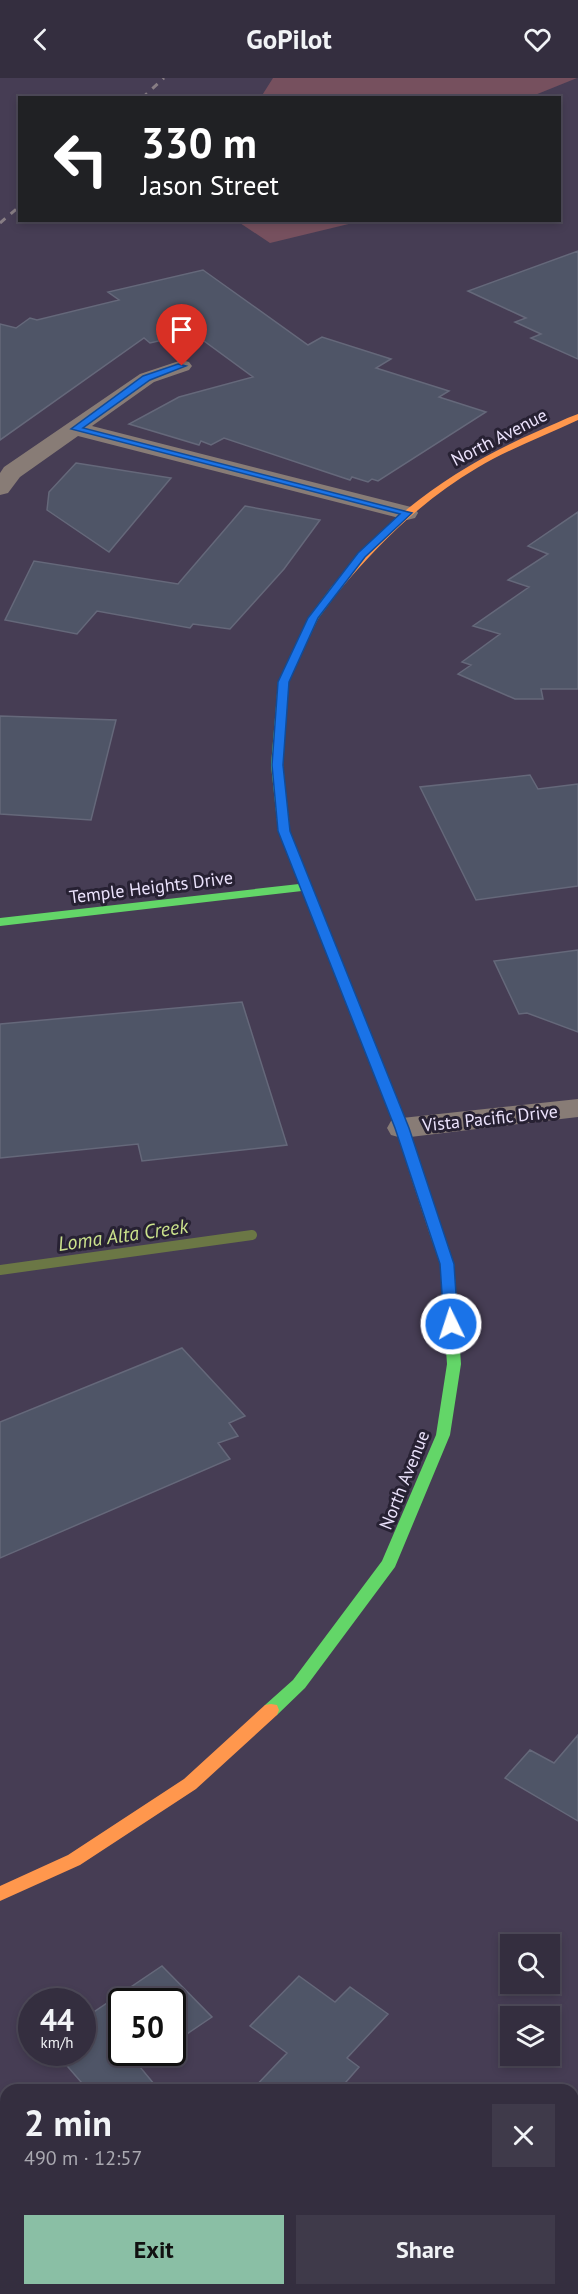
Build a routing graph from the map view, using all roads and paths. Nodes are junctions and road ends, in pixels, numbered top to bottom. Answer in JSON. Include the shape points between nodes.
{"nodes":[{"id":1,"x":182,"y":366,"type":"dead end"},
{"id":2,"x":578,"y":417,"type":"edge"},
{"id":3,"x":76,"y":429,"type":"junction"},
{"id":4,"x":0,"y":488,"type":"edge"},
{"id":5,"x":407,"y":513,"type":"junction"},
{"id":6,"x":306,"y":887,"type":"junction"},
{"id":7,"x":0,"y":922,"type":"edge"},
{"id":8,"x":578,"y":1108,"type":"edge"},
{"id":9,"x":402,"y":1128,"type":"junction"},
{"id":10,"x":0,"y":1894,"type":"edge"}],
"edges":[{"from":1,"to":3,"type":"street","via":[[147,378]]},
{"from":2,"to":5,"type":"main road","name":"North Avenue","via":[[474,466]]},
{"from":3,"to":4,"type":"street","via":[[12,472]]},
{"from":3,"to":5,"type":"street"},
{"from":5,"to":6,"type":"main road","name":"North Avenue","via":[[362,555],[313,618],[283,682],[277,765],[284,831]]},
{"from":6,"to":7,"type":"main road","name":"Temple Heights Drive"},
{"from":6,"to":9,"type":"main road","name":"North Avenue"},
{"from":8,"to":9,"type":"street","name":"Vista Pacific Drive"},
{"from":9,"to":10,"type":"main road","name":"North Avenue","via":[[447,1264],[454,1364],[443,1435],[389,1563],[299,1684],[190,1785],[74,1860]]}]}
